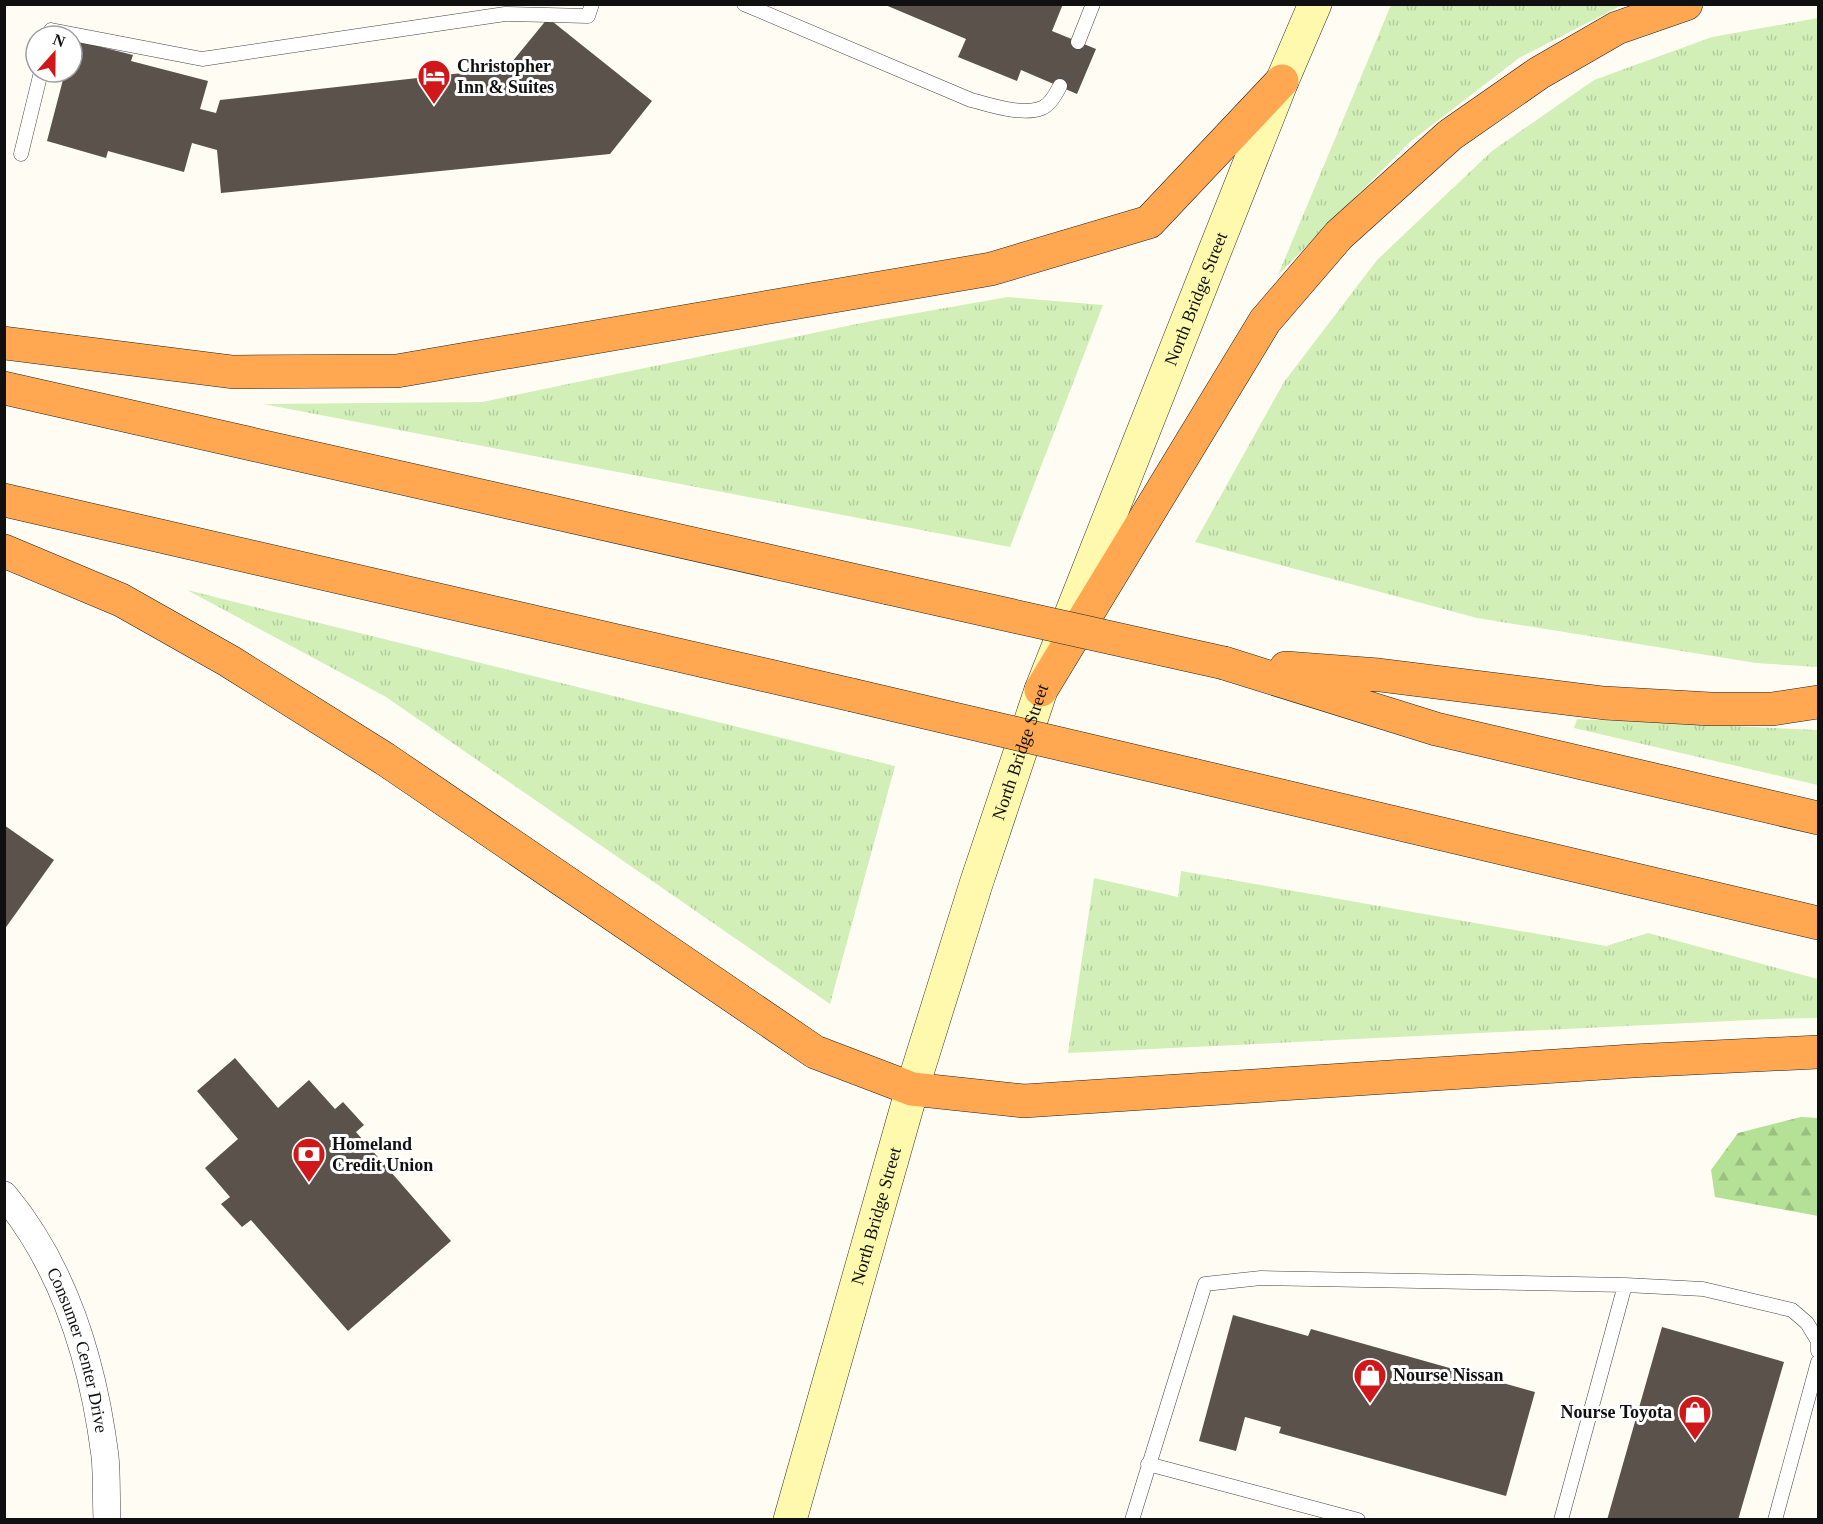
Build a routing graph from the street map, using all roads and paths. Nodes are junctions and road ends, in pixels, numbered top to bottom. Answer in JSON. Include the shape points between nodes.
{"nodes":[{"id":1,"x":592,"y":4,"type":"edge"},
{"id":2,"x":744,"y":4,"type":"edge"},
{"id":3,"x":1093,"y":4,"type":"edge"},
{"id":4,"x":1315,"y":4,"type":"edge"},
{"id":5,"x":1686,"y":4,"type":"edge"},
{"id":6,"x":529,"y":9,"type":"edge"},
{"id":7,"x":84,"y":36,"type":"edge"},
{"id":8,"x":1078,"y":42,"type":"dead end"},
{"id":9,"x":1282,"y":81,"type":"junction"},
{"id":10,"x":38,"y":84,"type":"edge"},
{"id":11,"x":1060,"y":86,"type":"dead end"},
{"id":12,"x":21,"y":154,"type":"dead end"},
{"id":13,"x":4,"y":343,"type":"edge"},
{"id":14,"x":4,"y":388,"type":"edge"},
{"id":15,"x":4,"y":500,"type":"edge"},
{"id":16,"x":4,"y":551,"type":"edge"},
{"id":17,"x":1224,"y":663,"type":"junction"},
{"id":18,"x":1041,"y":690,"type":"junction"},
{"id":19,"x":1818,"y":702,"type":"edge"},
{"id":20,"x":1818,"y":818,"type":"edge"},
{"id":21,"x":1818,"y":923,"type":"edge"},
{"id":22,"x":1818,"y":1052,"type":"edge"},
{"id":23,"x":912,"y":1089,"type":"junction"},
{"id":24,"x":4,"y":1195,"type":"edge"},
{"id":25,"x":1625,"y":1285,"type":"junction"},
{"id":26,"x":1818,"y":1352,"type":"edge"},
{"id":27,"x":1818,"y":1362,"type":"edge"},
{"id":28,"x":1148,"y":1464,"type":"junction"},
{"id":29,"x":107,"y":1520,"type":"edge"},
{"id":30,"x":790,"y":1520,"type":"edge"},
{"id":31,"x":1132,"y":1520,"type":"edge"},
{"id":32,"x":1358,"y":1520,"type":"edge"},
{"id":33,"x":1561,"y":1520,"type":"edge"},
{"id":34,"x":1775,"y":1520,"type":"edge"}],
"edges":[{"from":1,"to":6,"type":"lane","via":[[588,16]]},
{"from":2,"to":11,"type":"lane","via":[[971,100],[1002,109],[1042,108]]},
{"from":3,"to":8,"type":"lane"},
{"from":4,"to":9,"type":"main road","name":"North Bridge Street"},
{"from":5,"to":18,"type":"highway","via":[[1617,28],[1539,73],[1450,135],[1339,235],[1265,321]]},
{"from":6,"to":7,"type":"lane","via":[[202,59]]},
{"from":9,"to":13,"type":"highway","via":[[1149,222],[992,269],[397,371],[233,372]]},
{"from":9,"to":18,"type":"main road","name":"North Bridge Street"},
{"from":10,"to":12,"type":"lane"},
{"from":14,"to":17,"type":"highway","bridge":true},
{"from":15,"to":21,"type":"highway","bridge":true},
{"from":16,"to":23,"type":"highway","via":[[121,600],[230,661],[385,759],[816,1052]]},
{"from":17,"to":19,"type":"highway","via":[[1379,675],[1604,703],[1772,709]]},
{"from":17,"to":20,"type":"highway","via":[[1436,729]]},
{"from":18,"to":23,"type":"main road","name":"North Bridge Street","via":[[975,884]]},
{"from":22,"to":23,"type":"highway","via":[[1024,1101]]},
{"from":23,"to":30,"type":"main road","name":"North Bridge Street"},
{"from":24,"to":29,"type":"street","name":"Consumer Center Drive","via":[[20,1213],[65,1294],[80,1337],[92,1378],[105,1457]]},
{"from":25,"to":26,"type":"lane","via":[[1703,1288],[1792,1310],[1807,1323],[1818,1341]]},
{"from":25,"to":28,"type":"lane","via":[[1261,1278],[1205,1284]]},
{"from":25,"to":33,"type":"lane"},
{"from":27,"to":34,"type":"lane"},
{"from":28,"to":31,"type":"lane"},
{"from":28,"to":32,"type":"lane"}]}
